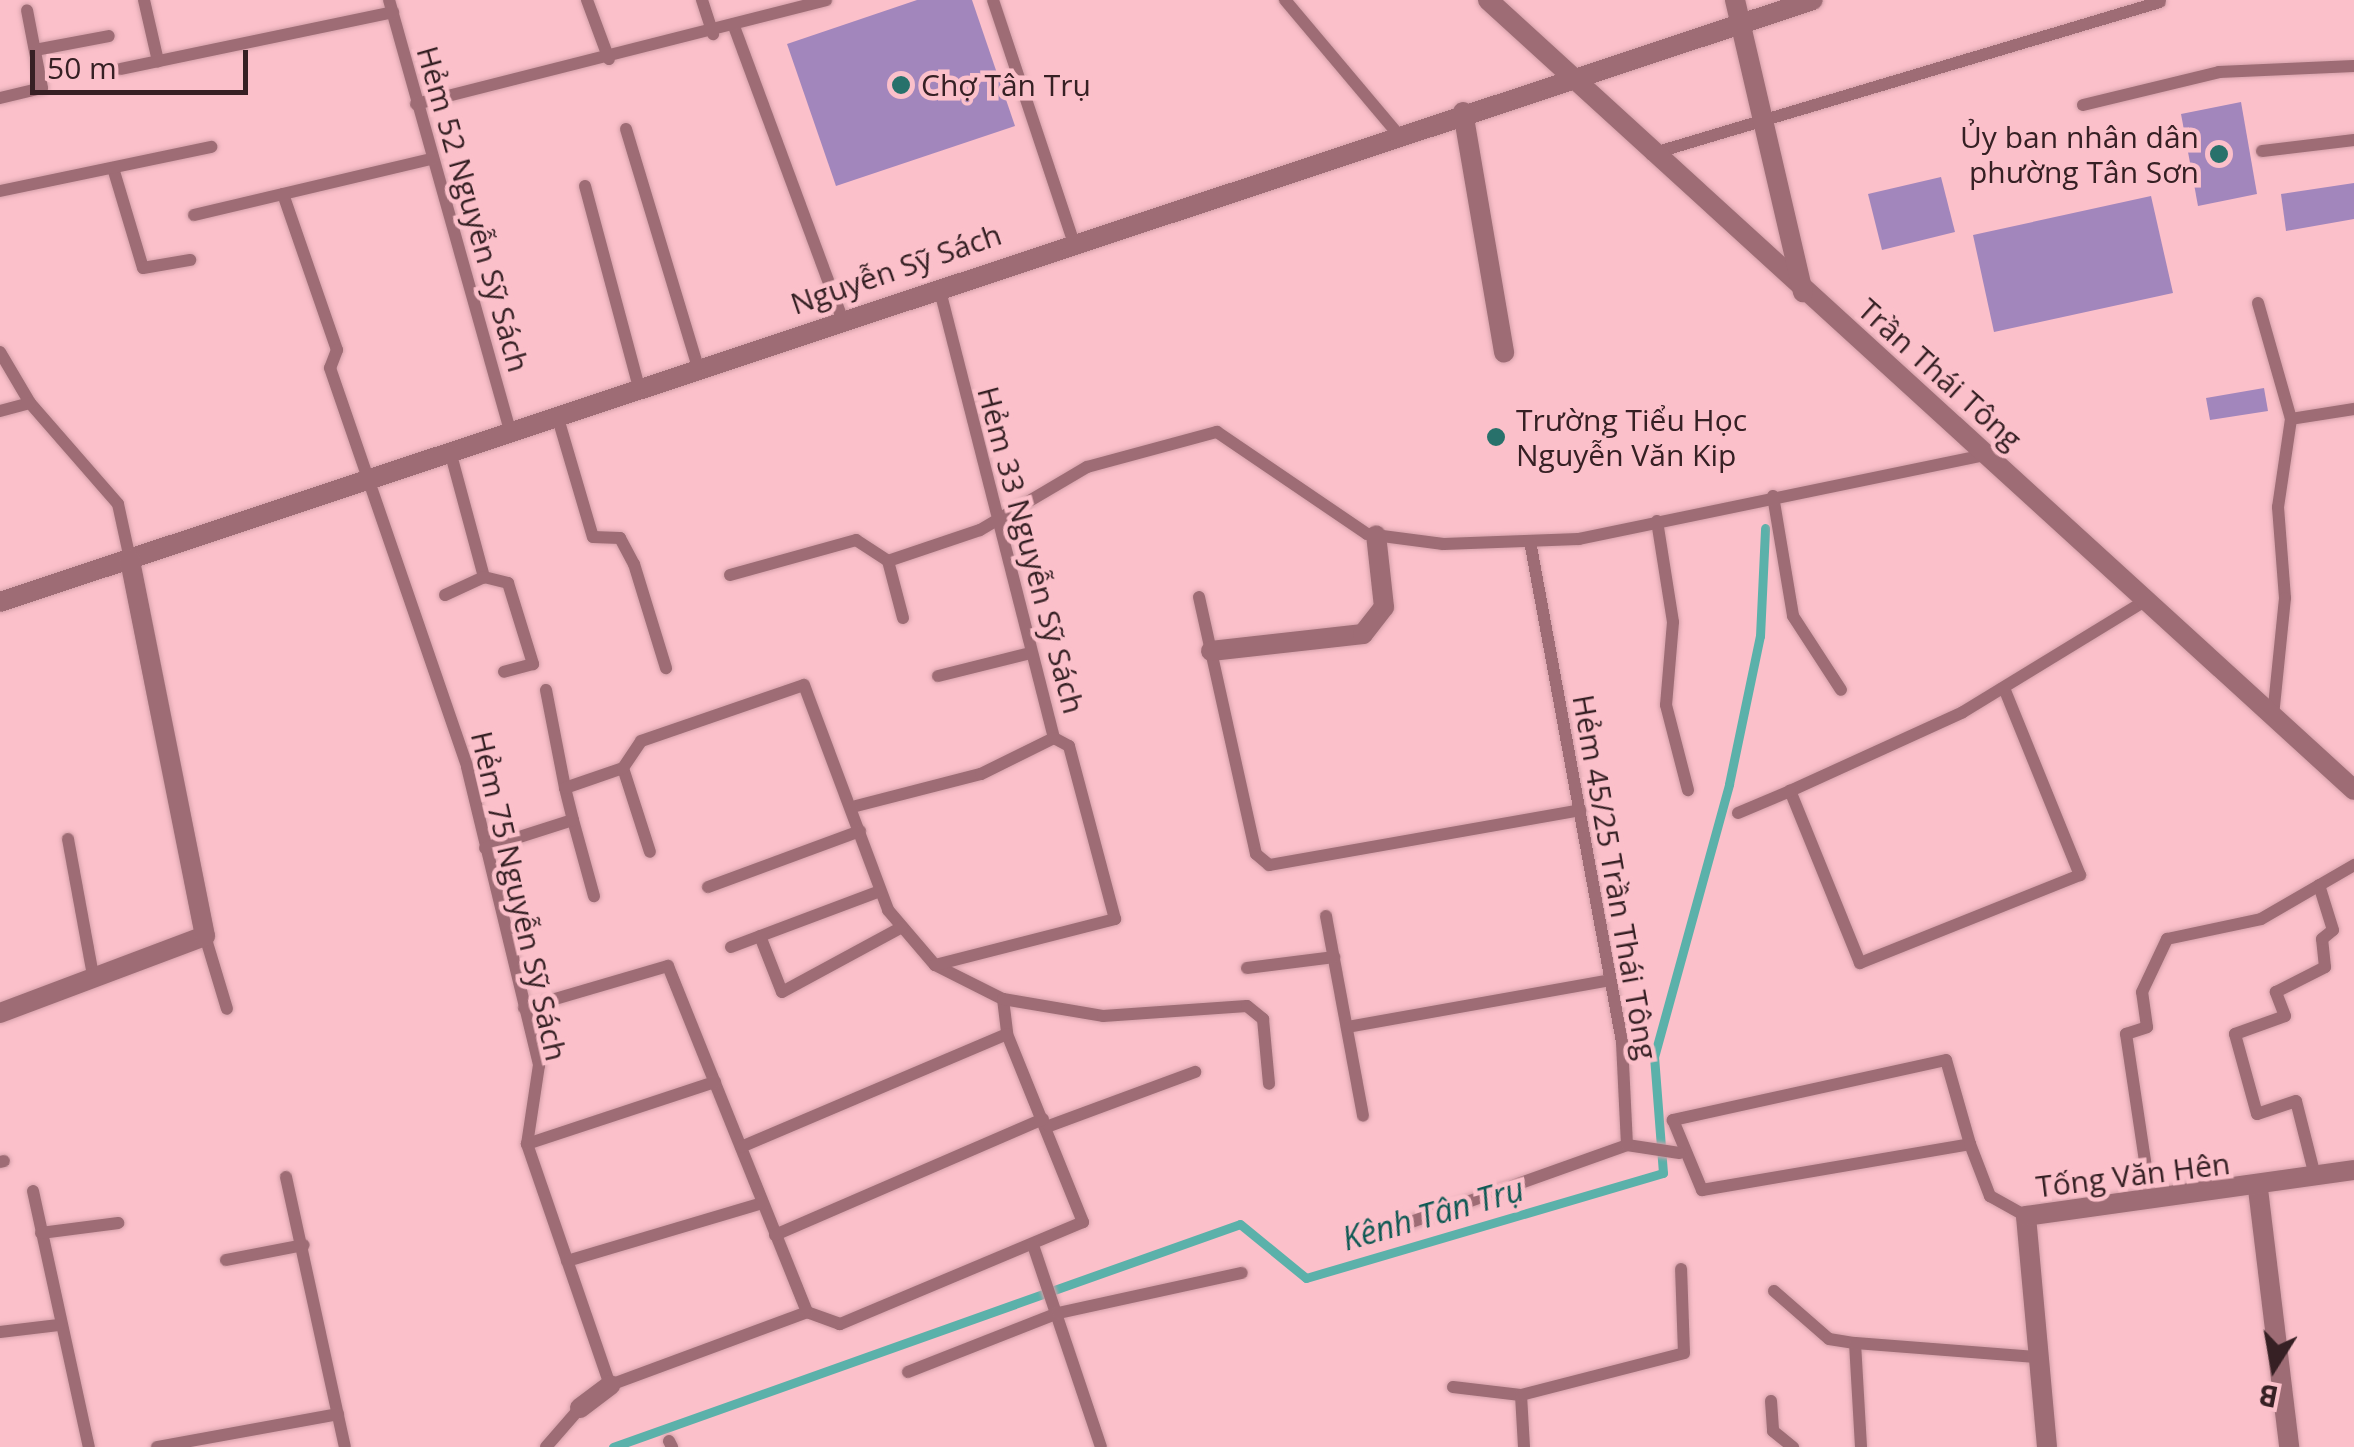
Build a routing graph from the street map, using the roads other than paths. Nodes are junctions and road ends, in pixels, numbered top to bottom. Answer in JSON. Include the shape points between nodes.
{"nodes":[{"id":1,"x":144,"y":0,"type":"edge"},
{"id":2,"x":588,"y":0,"type":"edge"},
{"id":3,"x":702,"y":0,"type":"edge"},
{"id":4,"x":826,"y":0,"type":"edge"},
{"id":5,"x":993,"y":0,"type":"edge"},
{"id":6,"x":1285,"y":0,"type":"edge"},
{"id":7,"x":1488,"y":0,"type":"edge"},
{"id":8,"x":1812,"y":0,"type":"edge"},
{"id":9,"x":2160,"y":2,"type":"edge"},
{"id":10,"x":1774,"y":5,"type":"edge"},
{"id":11,"x":391,"y":6,"type":"edge"},
{"id":12,"x":1737,"y":9,"type":"edge"},
{"id":13,"x":27,"y":10,"type":"dead end"},
{"id":14,"x":735,"y":29,"type":"junction"},
{"id":15,"x":713,"y":34,"type":"junction"},
{"id":16,"x":110,"y":36,"type":"dead end"},
{"id":17,"x":35,"y":50,"type":"junction"},
{"id":18,"x":610,"y":59,"type":"junction"},
{"id":19,"x":158,"y":60,"type":"junction"},
{"id":20,"x":2354,"y":66,"type":"edge"},
{"id":21,"x":121,"y":68,"type":"dead end"},
{"id":22,"x":1568,"y":79,"type":"junction"},
{"id":23,"x":0,"y":98,"type":"edge"},
{"id":24,"x":416,"y":104,"type":"junction"},
{"id":25,"x":2083,"y":105,"type":"dead end"},
{"id":26,"x":1462,"y":112,"type":"junction"},
{"id":27,"x":1766,"y":114,"type":"junction"},
{"id":28,"x":626,"y":129,"type":"dead end"},
{"id":29,"x":1398,"y":134,"type":"junction"},
{"id":30,"x":2354,"y":140,"type":"edge"},
{"id":31,"x":211,"y":147,"type":"dead end"},
{"id":32,"x":2262,"y":151,"type":"dead end"},
{"id":33,"x":1651,"y":154,"type":"junction"},
{"id":34,"x":431,"y":159,"type":"junction"},
{"id":35,"x":113,"y":168,"type":"junction"},
{"id":36,"x":585,"y":186,"type":"dead end"},
{"id":37,"x":0,"y":191,"type":"edge"},
{"id":38,"x":283,"y":194,"type":"junction"},
{"id":39,"x":194,"y":215,"type":"dead end"},
{"id":40,"x":1073,"y":240,"type":"junction"},
{"id":41,"x":190,"y":260,"type":"dead end"},
{"id":42,"x":938,"y":286,"type":"junction"},
{"id":43,"x":1803,"y":292,"type":"junction"},
{"id":44,"x":2258,"y":303,"type":"dead end"},
{"id":45,"x":842,"y":318,"type":"junction"},
{"id":46,"x":0,"y":352,"type":"edge"},
{"id":47,"x":1504,"y":353,"type":"dead end"},
{"id":48,"x":698,"y":368,"type":"junction"},
{"id":49,"x":639,"y":387,"type":"junction"},
{"id":50,"x":30,"y":404,"type":"junction"},
{"id":51,"x":2354,"y":409,"type":"edge"},
{"id":52,"x":0,"y":411,"type":"edge"},
{"id":53,"x":557,"y":415,"type":"junction"},
{"id":54,"x":2290,"y":419,"type":"junction"},
{"id":55,"x":510,"y":431,"type":"junction"},
{"id":56,"x":450,"y":451,"type":"junction"},
{"id":57,"x":1984,"y":455,"type":"junction"},
{"id":58,"x":368,"y":479,"type":"junction"},
{"id":59,"x":1772,"y":496,"type":"junction"},
{"id":60,"x":992,"y":517,"type":"junction"},
{"id":61,"x":1657,"y":521,"type":"junction"},
{"id":62,"x":1376,"y":535,"type":"junction"},
{"id":63,"x":1530,"y":540,"type":"junction"},
{"id":64,"x":130,"y":559,"type":"junction"},
{"id":65,"x":888,"y":561,"type":"junction"},
{"id":66,"x":730,"y":576,"type":"dead end"},
{"id":67,"x":484,"y":577,"type":"junction"},
{"id":68,"x":445,"y":596,"type":"dead end"},
{"id":69,"x":1199,"y":597,"type":"dead end"},
{"id":70,"x":2145,"y":601,"type":"junction"},
{"id":71,"x":0,"y":602,"type":"edge"},
{"id":72,"x":903,"y":618,"type":"dead end"},
{"id":73,"x":1210,"y":651,"type":"junction"},
{"id":74,"x":1030,"y":653,"type":"junction"},
{"id":75,"x":666,"y":668,"type":"dead end"},
{"id":76,"x":504,"y":672,"type":"dead end"},
{"id":77,"x":938,"y":676,"type":"dead end"},
{"id":78,"x":2004,"y":688,"type":"junction"},
{"id":79,"x":546,"y":690,"type":"dead end"},
{"id":80,"x":1841,"y":690,"type":"dead end"},
{"id":81,"x":2273,"y":717,"type":"junction"},
{"id":82,"x":1054,"y":738,"type":"junction"},
{"id":83,"x":623,"y":768,"type":"junction"},
{"id":84,"x":565,"y":788,"type":"junction"},
{"id":85,"x":1688,"y":790,"type":"dead end"},
{"id":86,"x":2354,"y":790,"type":"edge"},
{"id":87,"x":1790,"y":791,"type":"junction"},
{"id":88,"x":856,"y":806,"type":"junction"},
{"id":89,"x":1580,"y":810,"type":"junction"},
{"id":90,"x":1738,"y":812,"type":"dead end"},
{"id":91,"x":573,"y":820,"type":"junction"},
{"id":92,"x":860,"y":831,"type":"junction"},
{"id":93,"x":68,"y":840,"type":"dead end"},
{"id":94,"x":484,"y":848,"type":"junction"},
{"id":95,"x":650,"y":852,"type":"dead end"},
{"id":96,"x":2354,"y":865,"type":"edge"},
{"id":97,"x":2319,"y":885,"type":"junction"},
{"id":98,"x":708,"y":887,"type":"dead end"},
{"id":99,"x":880,"y":891,"type":"junction"},
{"id":100,"x":594,"y":896,"type":"dead end"},
{"id":101,"x":1326,"y":916,"type":"dead end"},
{"id":102,"x":902,"y":927,"type":"junction"},
{"id":103,"x":205,"y":936,"type":"junction"},
{"id":104,"x":760,"y":936,"type":"junction"},
{"id":105,"x":731,"y":947,"type":"dead end"},
{"id":106,"x":1334,"y":956,"type":"junction"},
{"id":107,"x":935,"y":965,"type":"junction"},
{"id":108,"x":1248,"y":968,"type":"dead end"},
{"id":109,"x":94,"y":980,"type":"junction"},
{"id":110,"x":1610,"y":980,"type":"junction"},
{"id":111,"x":1003,"y":999,"type":"junction"},
{"id":112,"x":524,"y":1008,"type":"junction"},
{"id":113,"x":227,"y":1010,"type":"dead end"},
{"id":114,"x":0,"y":1013,"type":"edge"},
{"id":115,"x":1347,"y":1026,"type":"junction"},
{"id":116,"x":1007,"y":1034,"type":"junction"},
{"id":117,"x":1195,"y":1072,"type":"dead end"},
{"id":118,"x":715,"y":1082,"type":"junction"},
{"id":119,"x":1270,"y":1084,"type":"dead end"},
{"id":120,"x":1363,"y":1116,"type":"dead end"},
{"id":121,"x":1046,"y":1122,"type":"junction"},
{"id":122,"x":527,"y":1144,"type":"junction"},
{"id":123,"x":1970,"y":1144,"type":"junction"},
{"id":124,"x":1627,"y":1145,"type":"junction"},
{"id":125,"x":741,"y":1147,"type":"junction"},
{"id":126,"x":1679,"y":1152,"type":"junction"},
{"id":127,"x":2354,"y":1170,"type":"edge"},
{"id":128,"x":2315,"y":1176,"type":"junction"},
{"id":129,"x":286,"y":1177,"type":"dead end"},
{"id":130,"x":2258,"y":1189,"type":"junction"},
{"id":131,"x":32,"y":1191,"type":"dead end"},
{"id":132,"x":2151,"y":1201,"type":"junction"},
{"id":133,"x":763,"y":1202,"type":"junction"},
{"id":134,"x":2026,"y":1216,"type":"junction"},
{"id":135,"x":118,"y":1223,"type":"dead end"},
{"id":136,"x":1383,"y":1232,"type":"dead end"},
{"id":137,"x":41,"y":1233,"type":"junction"},
{"id":138,"x":775,"y":1235,"type":"junction"},
{"id":139,"x":304,"y":1245,"type":"junction"},
{"id":140,"x":1033,"y":1245,"type":"junction"},
{"id":141,"x":226,"y":1260,"type":"dead end"},
{"id":142,"x":568,"y":1261,"type":"junction"},
{"id":143,"x":1681,"y":1269,"type":"dead end"},
{"id":144,"x":1242,"y":1273,"type":"dead end"},
{"id":145,"x":1774,"y":1291,"type":"dead end"},
{"id":146,"x":1056,"y":1310,"type":"junction"},
{"id":147,"x":806,"y":1312,"type":"junction"},
{"id":148,"x":59,"y":1325,"type":"junction"},
{"id":149,"x":0,"y":1332,"type":"edge"},
{"id":150,"x":1855,"y":1343,"type":"junction"},
{"id":151,"x":2039,"y":1357,"type":"junction"},
{"id":152,"x":908,"y":1372,"type":"dead end"},
{"id":153,"x":610,"y":1385,"type":"junction"},
{"id":154,"x":1453,"y":1388,"type":"dead end"},
{"id":155,"x":1521,"y":1395,"type":"junction"},
{"id":156,"x":1772,"y":1402,"type":"dead end"},
{"id":157,"x":580,"y":1408,"type":"joint"},
{"id":158,"x":338,"y":1414,"type":"junction"},
{"id":159,"x":89,"y":1447,"type":"edge"},
{"id":160,"x":157,"y":1447,"type":"edge"},
{"id":161,"x":345,"y":1447,"type":"edge"},
{"id":162,"x":546,"y":1447,"type":"edge"},
{"id":163,"x":1101,"y":1447,"type":"edge"},
{"id":164,"x":1524,"y":1447,"type":"edge"},
{"id":165,"x":1792,"y":1447,"type":"edge"},
{"id":166,"x":1861,"y":1447,"type":"edge"},
{"id":167,"x":2048,"y":1447,"type":"edge"},
{"id":168,"x":2289,"y":1447,"type":"edge"}],
"edges":[{"from":1,"to":19,"type":"lane"},
{"from":2,"to":18,"type":"lane"},
{"from":3,"to":15,"type":"lane"},
{"from":4,"to":14,"type":"lane"},
{"from":5,"to":40,"type":"lane"},
{"from":6,"to":29,"type":"lane"},
{"from":7,"to":22,"type":"street","name":"Trần Thái Tông"},
{"from":8,"to":10,"type":"street","name":"Nguyễn Sỹ Sách"},
{"from":9,"to":27,"type":"lane"},
{"from":10,"to":12,"type":"street","name":"Nguyễn Sỹ Sách"},
{"from":11,"to":19,"type":"lane"},
{"from":11,"to":24,"type":"lane","name":"Hẻm 52 Nguyễn Sỹ Sách"},
{"from":12,"to":22,"type":"street","name":"Nguyễn Sỹ Sách"},
{"from":12,"to":27,"type":"street"},
{"from":13,"to":17,"type":"lane"},
{"from":14,"to":15,"type":"lane"},
{"from":14,"to":45,"type":"lane"},
{"from":15,"to":18,"type":"lane"},
{"from":16,"to":17,"type":"lane"},
{"from":17,"to":23,"type":"lane","via":[[42,88]]},
{"from":18,"to":24,"type":"lane"},
{"from":19,"to":21,"type":"lane"},
{"from":20,"to":25,"type":"lane","via":[[2219,72]]},
{"from":22,"to":26,"type":"street","name":"Nguyễn Sỹ Sách"},
{"from":22,"to":33,"type":"street","name":"Trần Thái Tông"},
{"from":24,"to":34,"type":"lane","name":"Hẻm 52 Nguyễn Sỹ Sách"},
{"from":26,"to":29,"type":"street","name":"Nguyễn Sỹ Sách"},
{"from":26,"to":47,"type":"street"},
{"from":27,"to":33,"type":"lane"},
{"from":27,"to":43,"type":"street"},
{"from":28,"to":48,"type":"lane"},
{"from":29,"to":40,"type":"street","name":"Nguyễn Sỹ Sách"},
{"from":30,"to":32,"type":"lane"},
{"from":31,"to":35,"type":"lane"},
{"from":33,"to":43,"type":"street","name":"Trần Thái Tông"},
{"from":34,"to":38,"type":"lane"},
{"from":34,"to":55,"type":"lane","name":"Hẻm 52 Nguyễn Sỹ Sách"},
{"from":35,"to":37,"type":"lane"},
{"from":35,"to":41,"type":"lane","via":[[144,268]]},
{"from":36,"to":49,"type":"lane"},
{"from":38,"to":39,"type":"lane"},
{"from":38,"to":58,"type":"lane","name":"Hẻm 75 Nguyễn Sỹ Sách","via":[[338,350],[330,368]]},
{"from":40,"to":42,"type":"street","name":"Nguyễn Sỹ Sách"},
{"from":42,"to":45,"type":"street","name":"Nguyễn Sỹ Sách"},
{"from":42,"to":60,"type":"lane","name":"Hẻm 33 Nguyễn Sỹ Sách"},
{"from":43,"to":57,"type":"street","name":"Trần Thái Tông"},
{"from":44,"to":54,"type":"lane"},
{"from":45,"to":48,"type":"street","name":"Nguyễn Sỹ Sách"},
{"from":46,"to":50,"type":"lane"},
{"from":48,"to":49,"type":"street","name":"Nguyễn Sỹ Sách"},
{"from":49,"to":53,"type":"street","name":"Nguyễn Sỹ Sách"},
{"from":50,"to":52,"type":"lane"},
{"from":50,"to":64,"type":"lane","via":[[118,504]]},
{"from":51,"to":54,"type":"lane"},
{"from":53,"to":55,"type":"street","name":"Nguyễn Sỹ Sách"},
{"from":53,"to":75,"type":"lane","via":[[593,537],[620,538]]},
{"from":54,"to":81,"type":"lane","via":[[2278,507],[2285,598]]},
{"from":55,"to":56,"type":"street","name":"Nguyễn Sỹ Sách"},
{"from":56,"to":58,"type":"street","name":"Nguyễn Sỹ Sách"},
{"from":56,"to":67,"type":"lane"},
{"from":57,"to":59,"type":"lane"},
{"from":57,"to":70,"type":"street","name":"Trần Thái Tông"},
{"from":58,"to":64,"type":"street","name":"Nguyễn Sỹ Sách"},
{"from":58,"to":94,"type":"lane","name":"Hẻm 75 Nguyễn Sỹ Sách","via":[[468,767]]},
{"from":59,"to":61,"type":"lane"},
{"from":59,"to":80,"type":"lane","via":[[1793,616]]},
{"from":60,"to":62,"type":"lane","via":[[1087,467],[1218,432],[1312,502]]},
{"from":60,"to":65,"type":"lane","via":[[980,530]]},
{"from":60,"to":74,"type":"lane","name":"Hẻm 33 Nguyễn Sỹ Sách"},
{"from":61,"to":63,"type":"lane"},
{"from":61,"to":85,"type":"lane","via":[[1673,622],[1666,705]]},
{"from":62,"to":63,"type":"lane"},
{"from":62,"to":73,"type":"street","via":[[1384,606],[1363,634]]},
{"from":63,"to":89,"type":"lane","name":"Hẻm 45/25 Trần Thái Tông"},
{"from":64,"to":71,"type":"street","name":"Nguyễn Sỹ Sách"},
{"from":64,"to":103,"type":"street"},
{"from":65,"to":66,"type":"lane","via":[[856,540]]},
{"from":65,"to":72,"type":"lane"},
{"from":67,"to":68,"type":"lane"},
{"from":67,"to":76,"type":"lane","via":[[508,583],[533,664]]},
{"from":69,"to":73,"type":"lane"},
{"from":70,"to":78,"type":"lane"},
{"from":70,"to":81,"type":"street","name":"Trần Thái Tông"},
{"from":73,"to":89,"type":"lane","via":[[1256,854],[1268,865]]},
{"from":74,"to":77,"type":"lane"},
{"from":74,"to":82,"type":"lane","name":"Hẻm 33 Nguyễn Sỹ Sách"},
{"from":78,"to":87,"type":"lane"},
{"from":78,"to":87,"type":"lane","via":[[2080,875],[1860,963]]},
{"from":79,"to":84,"type":"lane"},
{"from":81,"to":86,"type":"street","name":"Trần Thái Tông"},
{"from":82,"to":88,"type":"lane","name":"Hẻm 33 Nguyễn Sỹ Sách","via":[[981,774]]},
{"from":82,"to":107,"type":"lane","via":[[1070,746],[1115,919]]},
{"from":83,"to":84,"type":"lane"},
{"from":83,"to":88,"type":"lane","via":[[640,741],[804,685],[832,772]]},
{"from":83,"to":95,"type":"lane"},
{"from":84,"to":91,"type":"lane"},
{"from":87,"to":90,"type":"lane"},
{"from":88,"to":92,"type":"lane"},
{"from":89,"to":110,"type":"lane","name":"Hẻm 45/25 Trần Thái Tông"},
{"from":91,"to":94,"type":"lane"},
{"from":91,"to":100,"type":"lane"},
{"from":92,"to":98,"type":"lane"},
{"from":92,"to":99,"type":"lane"},
{"from":93,"to":109,"type":"lane"},
{"from":94,"to":112,"type":"lane","name":"Hẻm 75 Nguyễn Sỹ Sách"},
{"from":96,"to":97,"type":"lane"},
{"from":97,"to":128,"type":"lane","via":[[2332,930],[2322,939],[2324,966],[2276,992],[2285,1016],[2235,1034],[2257,1114],[2296,1101]]},
{"from":97,"to":132,"type":"lane","via":[[2260,919],[2167,939],[2142,992],[2147,1027],[2126,1034]]},
{"from":99,"to":102,"type":"lane"},
{"from":99,"to":104,"type":"lane"},
{"from":101,"to":106,"type":"lane"},
{"from":102,"to":104,"type":"lane","via":[[782,992]]},
{"from":102,"to":107,"type":"lane"},
{"from":103,"to":109,"type":"street"},
{"from":103,"to":113,"type":"lane"},
{"from":104,"to":105,"type":"lane"},
{"from":106,"to":108,"type":"lane"},
{"from":106,"to":115,"type":"lane"},
{"from":107,"to":111,"type":"lane"},
{"from":109,"to":114,"type":"street"},
{"from":110,"to":115,"type":"lane"},
{"from":110,"to":124,"type":"lane","name":"Hẻm 45/25 Trần Thái Tông"},
{"from":111,"to":116,"type":"lane"},
{"from":111,"to":119,"type":"lane","via":[[1103,1016],[1247,1006],[1263,1019]]},
{"from":112,"to":118,"type":"lane","via":[[668,966]]},
{"from":112,"to":122,"type":"lane","name":"Hẻm 75 Nguyễn Sỹ Sách","via":[[539,1065]]},
{"from":115,"to":120,"type":"lane"},
{"from":116,"to":121,"type":"lane"},
{"from":116,"to":125,"type":"lane"},
{"from":117,"to":121,"type":"lane"},
{"from":118,"to":122,"type":"lane"},
{"from":118,"to":125,"type":"lane"},
{"from":121,"to":138,"type":"lane"},
{"from":121,"to":140,"type":"lane","via":[[1083,1222]]},
{"from":122,"to":142,"type":"lane","name":"Hẻm 75 Nguyễn Sỹ Sách"},
{"from":123,"to":126,"type":"lane","via":[[1702,1190]]},
{"from":123,"to":126,"type":"lane","via":[[1946,1060],[1672,1120]]},
{"from":123,"to":134,"type":"lane","via":[[1990,1196]]},
{"from":124,"to":126,"type":"lane"},
{"from":124,"to":136,"type":"lane"},
{"from":125,"to":133,"type":"lane"},
{"from":127,"to":128,"type":"street","name":"Tống Văn Hên"},
{"from":128,"to":130,"type":"street","name":"Tống Văn Hên"},
{"from":129,"to":139,"type":"lane"},
{"from":130,"to":132,"type":"street","name":"Tống Văn Hên"},
{"from":130,"to":168,"type":"street"},
{"from":131,"to":137,"type":"lane"},
{"from":132,"to":134,"type":"street","name":"Tống Văn Hên"},
{"from":133,"to":138,"type":"lane"},
{"from":133,"to":142,"type":"lane"},
{"from":134,"to":151,"type":"street","name":"Tống Văn Hên"},
{"from":135,"to":137,"type":"lane"},
{"from":137,"to":148,"type":"lane"},
{"from":138,"to":147,"type":"lane"},
{"from":139,"to":141,"type":"lane"},
{"from":139,"to":158,"type":"lane"},
{"from":140,"to":146,"type":"lane"},
{"from":140,"to":147,"type":"lane","via":[[840,1324]]},
{"from":142,"to":153,"type":"lane","name":"Hẻm 75 Nguyễn Sỹ Sách"},
{"from":143,"to":155,"type":"lane","via":[[1684,1353]]},
{"from":144,"to":146,"type":"lane"},
{"from":145,"to":150,"type":"lane","via":[[1830,1339]]},
{"from":146,"to":152,"type":"lane"},
{"from":146,"to":163,"type":"lane"},
{"from":147,"to":153,"type":"lane"},
{"from":148,"to":149,"type":"lane"},
{"from":148,"to":159,"type":"lane"},
{"from":150,"to":151,"type":"lane"},
{"from":150,"to":166,"type":"lane"},
{"from":151,"to":167,"type":"street","name":"Tống Văn Hên"},
{"from":153,"to":157,"type":"street"},
{"from":154,"to":155,"type":"lane"},
{"from":155,"to":164,"type":"lane"},
{"from":156,"to":165,"type":"lane","via":[[1773,1431]]},
{"from":157,"to":162,"type":"lane"},
{"from":158,"to":160,"type":"lane"},
{"from":158,"to":161,"type":"lane"}]}
